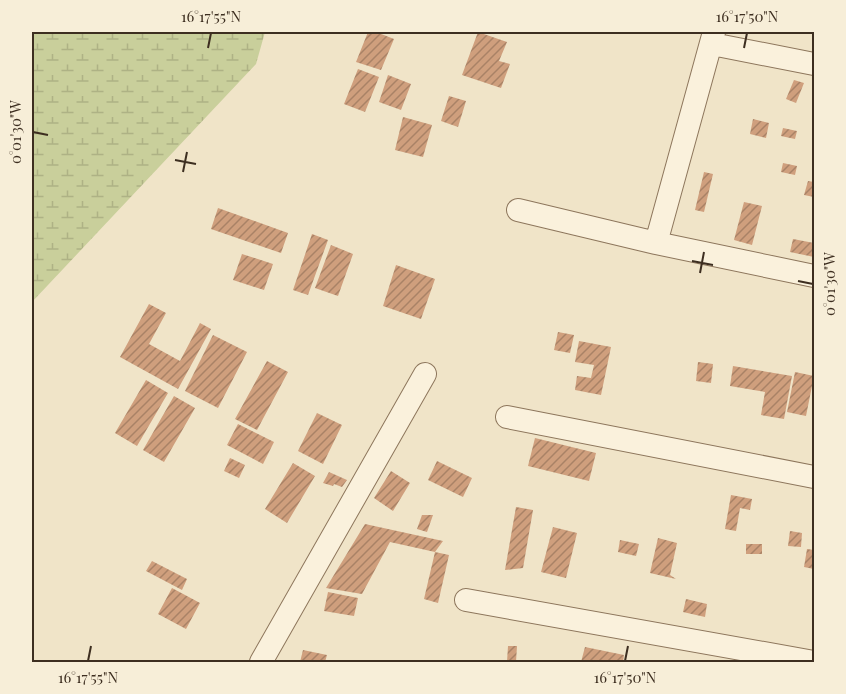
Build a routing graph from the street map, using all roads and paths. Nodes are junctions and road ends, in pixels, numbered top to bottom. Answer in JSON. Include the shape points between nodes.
{"nodes":[{"id":1,"x":713,"y":38,"type":"edge"},
{"id":2,"x":814,"y":64,"type":"edge"},
{"id":3,"x":518,"y":210,"type":"dead end"},
{"id":4,"x":656,"y":243,"type":"junction"},
{"id":5,"x":814,"y":276,"type":"edge"},
{"id":6,"x":425,"y":374,"type":"dead end"},
{"id":7,"x":507,"y":417,"type":"dead end"},
{"id":8,"x":814,"y":477,"type":"edge"},
{"id":9,"x":466,"y":600,"type":"dead end"},
{"id":10,"x":814,"y":662,"type":"edge"},
{"id":11,"x":261,"y":663,"type":"edge"}],
"edges":[{"from":1,"to":2,"type":"street"},
{"from":1,"to":4,"type":"street"},
{"from":3,"to":4,"type":"street"},
{"from":4,"to":5,"type":"street"},
{"from":6,"to":11,"type":"street"},
{"from":7,"to":8,"type":"street"},
{"from":9,"to":10,"type":"street"}]}
